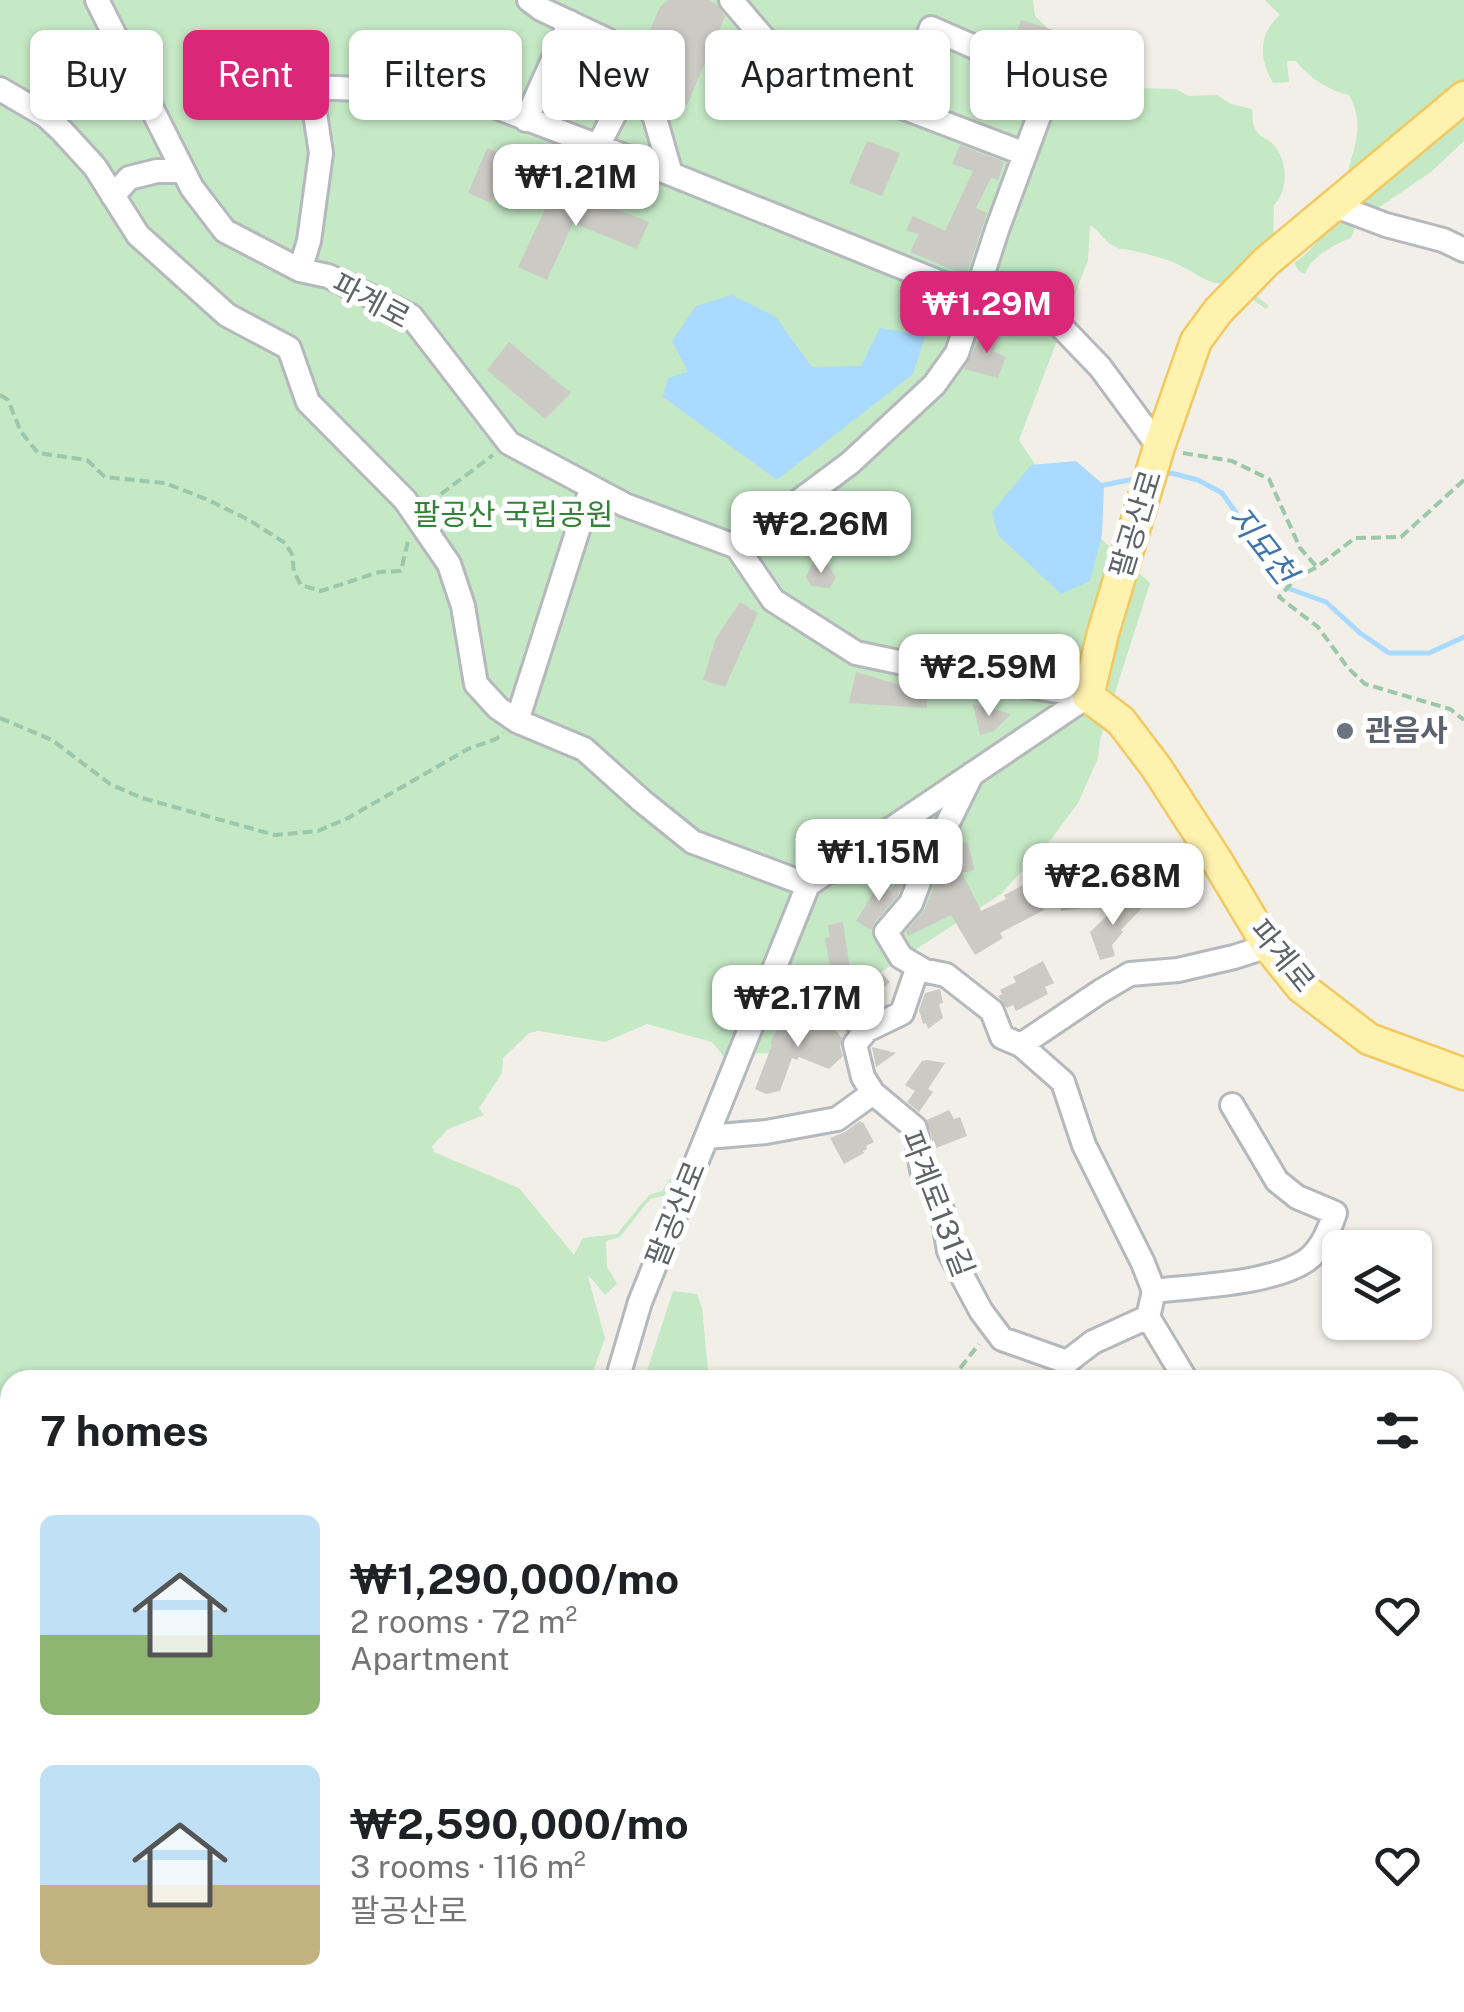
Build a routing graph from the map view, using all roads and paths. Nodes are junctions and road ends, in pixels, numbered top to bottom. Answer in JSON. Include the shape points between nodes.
{"nodes":[{"id":1,"x":97,"y":0,"type":"edge"},
{"id":2,"x":529,"y":0,"type":"edge"},
{"id":3,"x":731,"y":0,"type":"edge"},
{"id":4,"x":570,"y":22,"type":"junction"},
{"id":5,"x":586,"y":30,"type":"edge"},
{"id":6,"x":757,"y":30,"type":"edge"},
{"id":7,"x":950,"y":36,"type":"edge"},
{"id":8,"x":0,"y":89,"type":"edge"},
{"id":9,"x":1464,"y":97,"type":"edge"},
{"id":10,"x":526,"y":120,"type":"junction"},
{"id":11,"x":612,"y":120,"type":"edge"},
{"id":12,"x":655,"y":120,"type":"edge"},
{"id":13,"x":939,"y":120,"type":"edge"},
{"id":14,"x":598,"y":146,"type":"junction"},
{"id":15,"x":1025,"y":154,"type":"junction"},
{"id":16,"x":183,"y":171,"type":"junction"},
{"id":17,"x":672,"y":174,"type":"junction"},
{"id":18,"x":112,"y":196,"type":"junction"},
{"id":19,"x":1333,"y":205,"type":"junction"},
{"id":20,"x":1464,"y":250,"type":"edge"},
{"id":21,"x":300,"y":270,"type":"junction"},
{"id":22,"x":980,"y":281,"type":"junction"},
{"id":23,"x":0,"y":395,"type":"edge"},
{"id":24,"x":509,"y":443,"type":"junction"},
{"id":25,"x":1159,"y":447,"type":"junction"},
{"id":26,"x":1464,"y":480,"type":"edge"},
{"id":27,"x":592,"y":489,"type":"junction"},
{"id":28,"x":415,"y":514,"type":"junction"},
{"id":29,"x":737,"y":547,"type":"junction"},
{"id":30,"x":1316,"y":567,"type":"junction"},
{"id":31,"x":1088,"y":696,"type":"junction"},
{"id":32,"x":0,"y":718,"type":"edge"},
{"id":33,"x":1464,"y":720,"type":"edge"},
{"id":34,"x":516,"y":721,"type":"junction"},
{"id":35,"x":974,"y":771,"type":"junction"},
{"id":36,"x":808,"y":884,"type":"junction"},
{"id":37,"x":1268,"y":946,"type":"junction"},
{"id":38,"x":925,"y":970,"type":"junction"},
{"id":39,"x":768,"y":986,"type":"junction"},
{"id":40,"x":867,"y":1030,"type":"junction"},
{"id":41,"x":1021,"y":1046,"type":"junction"},
{"id":42,"x":1457,"y":1065,"type":"edge"},
{"id":43,"x":873,"y":1093,"type":"junction"},
{"id":44,"x":1232,"y":1105,"type":"dead end"},
{"id":45,"x":707,"y":1137,"type":"junction"},
{"id":46,"x":1154,"y":1291,"type":"junction"},
{"id":47,"x":1148,"y":1318,"type":"junction"},
{"id":48,"x":992,"y":1327,"type":"junction"},
{"id":49,"x":619,"y":1370,"type":"edge"},
{"id":50,"x":960,"y":1370,"type":"edge"},
{"id":51,"x":1180,"y":1370,"type":"edge"}],
"edges":[{"from":1,"to":16,"type":"street","name":"파계로"},
{"from":2,"to":4,"type":"street"},
{"from":3,"to":6,"type":"street"},
{"from":4,"to":5,"type":"street"},
{"from":4,"to":10,"type":"street"},
{"from":7,"to":15,"type":"street","via":[[1052,81]]},
{"from":8,"to":18,"type":"street","via":[[62,131]]},
{"from":9,"to":19,"type":"main road","name":"팔공산로"},
{"from":10,"to":14,"type":"street"},
{"from":10,"to":21,"type":"street","via":[[430,92],[311,87],[321,153]]},
{"from":11,"to":14,"type":"street"},
{"from":12,"to":17,"type":"street"},
{"from":13,"to":15,"type":"street"},
{"from":14,"to":17,"type":"street"},
{"from":15,"to":22,"type":"street"},
{"from":16,"to":18,"type":"street","via":[[129,178]]},
{"from":16,"to":21,"type":"street","name":"파계로","via":[[225,231]]},
{"from":17,"to":22,"type":"street","via":[[962,291]]},
{"from":18,"to":28,"type":"street","via":[[138,236],[227,316],[289,348],[308,402]]},
{"from":19,"to":20,"type":"street"},
{"from":19,"to":25,"type":"main road","name":"팔공산로","via":[[1267,261],[1196,341]]},
{"from":21,"to":24,"type":"street","name":"파계로","via":[[328,276],[411,316]]},
{"from":22,"to":25,"type":"street","via":[[1022,295],[1048,313],[1100,367]]},
{"from":22,"to":29,"type":"street","via":[[957,353],[934,385],[850,463]]},
{"from":23,"to":28,"type":"path","via":[[38,453],[86,460],[105,477],[165,483],[206,498],[285,543],[301,586],[321,590],[400,572],[408,543],[404,527]]},
{"from":24,"to":27,"type":"street","name":"파계로"},
{"from":24,"to":28,"type":"path"},
{"from":25,"to":30,"type":"path","via":[[1232,461],[1269,479],[1300,548]]},
{"from":25,"to":31,"type":"main road","name":"팔공산로"},
{"from":26,"to":30,"type":"path","via":[[1401,538],[1356,538]]},
{"from":27,"to":29,"type":"street","name":"파계로"},
{"from":27,"to":34,"type":"street"},
{"from":28,"to":34,"type":"street","via":[[449,564],[476,684]]},
{"from":29,"to":31,"type":"street","via":[[772,600],[856,654]]},
{"from":30,"to":33,"type":"path","via":[[1279,597],[1318,628],[1365,684]]},
{"from":31,"to":35,"type":"street"},
{"from":31,"to":37,"type":"main road","name":"파계로","via":[[1121,721],[1156,767]]},
{"from":32,"to":34,"type":"path","via":[[52,740],[110,784],[142,798],[275,835],[318,831],[348,818],[496,739]]},
{"from":34,"to":36,"type":"street","via":[[584,749],[693,842]]},
{"from":35,"to":36,"type":"street"},
{"from":35,"to":38,"type":"street","via":[[911,902],[886,932],[901,957]]},
{"from":36,"to":39,"type":"street","name":"팔공산로"},
{"from":37,"to":41,"type":"street","via":[[1178,970],[1130,974]]},
{"from":37,"to":42,"type":"main road","name":"파계로","via":[[1301,987],[1369,1039]]},
{"from":38,"to":40,"type":"street","via":[[917,969],[902,1014]]},
{"from":38,"to":41,"type":"street","via":[[946,974],[992,1011],[1002,1038]]},
{"from":39,"to":40,"type":"street","via":[[822,1012],[845,1012]]},
{"from":39,"to":45,"type":"street","name":"팔공산로"},
{"from":40,"to":43,"type":"street","name":"파계로131길","via":[[855,1044]]},
{"from":41,"to":46,"type":"street","via":[[1064,1082],[1084,1145]]},
{"from":43,"to":45,"type":"street","via":[[838,1118]]},
{"from":43,"to":48,"type":"street","name":"파계로131길","via":[[915,1128],[949,1250]]},
{"from":44,"to":46,"type":"street","via":[[1277,1181],[1334,1213],[1327,1236],[1308,1259],[1280,1272]]},
{"from":45,"to":49,"type":"street","name":"팔공산로"},
{"from":46,"to":47,"type":"street"},
{"from":47,"to":48,"type":"street","via":[[1067,1362],[1002,1340]]},
{"from":47,"to":51,"type":"street"},
{"from":48,"to":50,"type":"path"}]}
